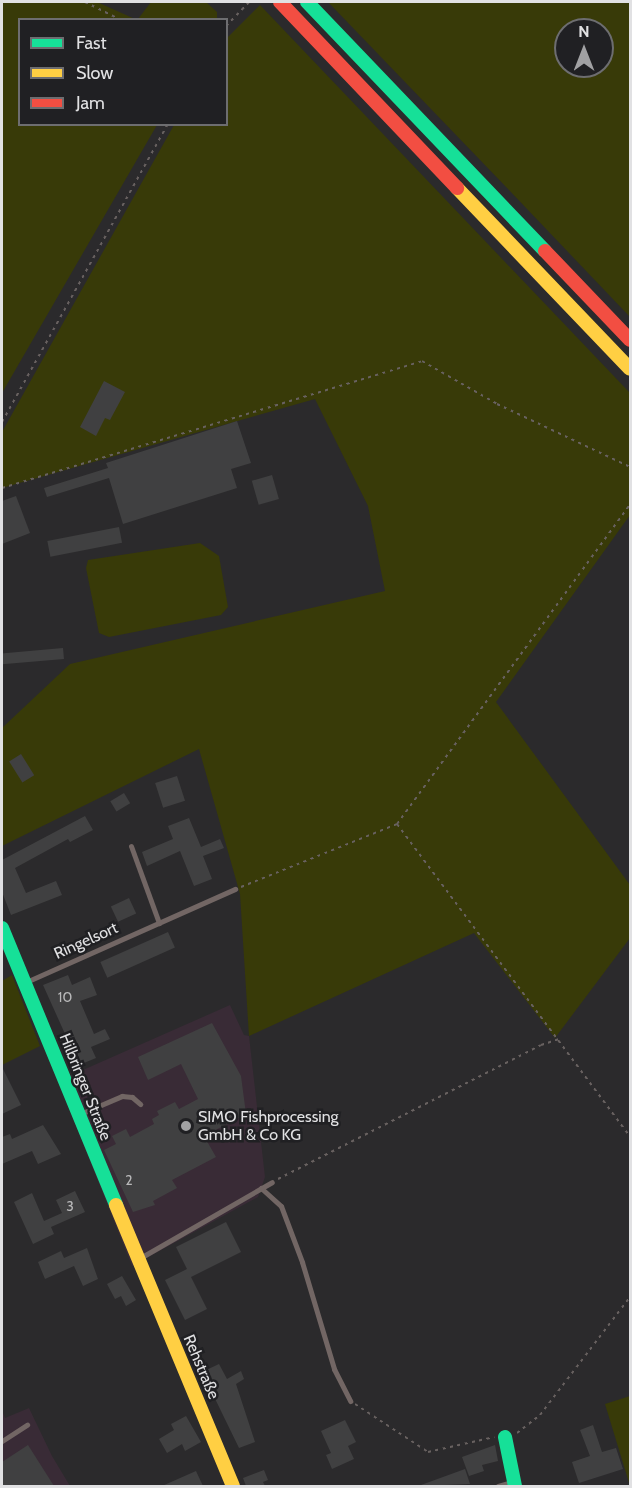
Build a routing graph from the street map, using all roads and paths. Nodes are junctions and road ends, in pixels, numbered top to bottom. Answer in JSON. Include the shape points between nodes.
{"nodes":[{"id":1,"x":85,"y":2,"type":"edge"},
{"id":2,"x":249,"y":2,"type":"edge"},
{"id":3,"x":307,"y":2,"type":"edge"},
{"id":4,"x":282,"y":4,"type":"edge"},
{"id":5,"x":117,"y":18,"type":"edge"},
{"id":6,"x":228,"y":24,"type":"edge"},
{"id":7,"x":167,"y":126,"type":"edge"},
{"id":8,"x":630,"y":340,"type":"edge"},
{"id":9,"x":630,"y":369,"type":"edge"},
{"id":10,"x":2,"y":422,"type":"edge"},
{"id":11,"x":630,"y":466,"type":"edge"},
{"id":12,"x":2,"y":488,"type":"edge"},
{"id":13,"x":630,"y":505,"type":"edge"},
{"id":14,"x":398,"y":825,"type":"junction"},
{"id":15,"x":131,"y":846,"type":"dead end"},
{"id":16,"x":236,"y":889,"type":"joint"},
{"id":17,"x":159,"y":923,"type":"junction"},
{"id":18,"x":2,"y":928,"type":"edge"},
{"id":19,"x":24,"y":983,"type":"junction"},
{"id":20,"x":560,"y":1039,"type":"junction"},
{"id":21,"x":140,"y":1104,"type":"dead end"},
{"id":22,"x":78,"y":1114,"type":"junction"},
{"id":23,"x":630,"y":1137,"type":"edge"},
{"id":24,"x":272,"y":1182,"type":"joint"},
{"id":25,"x":261,"y":1188,"type":"junction"},
{"id":26,"x":138,"y":1259,"type":"junction"},
{"id":27,"x":630,"y":1297,"type":"edge"},
{"id":28,"x":350,"y":1401,"type":"joint"},
{"id":29,"x":27,"y":1425,"type":"dead end"},
{"id":30,"x":505,"y":1437,"type":"junction"},
{"id":31,"x":2,"y":1441,"type":"edge"},
{"id":32,"x":514,"y":1484,"type":"edge"},
{"id":33,"x":233,"y":1486,"type":"edge"},
{"id":34,"x":498,"y":1486,"type":"edge"}],
"edges":[{"from":1,"to":5,"type":"path"},
{"from":2,"to":6,"type":"path"},
{"from":3,"to":8,"type":"main road"},
{"from":4,"to":9,"type":"main road"},
{"from":7,"to":10,"type":"path"},
{"from":11,"to":12,"type":"path","via":[[497,404],[422,361]]},
{"from":13,"to":14,"type":"path"},
{"from":14,"to":16,"type":"path"},
{"from":14,"to":20,"type":"path"},
{"from":15,"to":17,"type":"lane"},
{"from":16,"to":17,"type":"lane","name":"Ringelsort"},
{"from":17,"to":19,"type":"lane","name":"Ringelsort"},
{"from":18,"to":19,"type":"main road","name":"Hilbringer Straße"},
{"from":19,"to":22,"type":"main road","name":"Hilbringer Straße"},
{"from":20,"to":23,"type":"path"},
{"from":20,"to":24,"type":"path","via":[[541,1045]]},
{"from":21,"to":22,"type":"lane","via":[[132,1097],[122,1096]]},
{"from":22,"to":26,"type":"main road","name":"Hilbringer Straße"},
{"from":24,"to":25,"type":"lane"},
{"from":25,"to":26,"type":"lane"},
{"from":25,"to":28,"type":"lane","via":[[281,1206],[306,1272],[334,1369]]},
{"from":26,"to":33,"type":"main road","name":"Rehstraße"},
{"from":27,"to":30,"type":"path","via":[[540,1415]]},
{"from":28,"to":30,"type":"path","via":[[428,1452],[448,1450],[474,1439]]},
{"from":29,"to":31,"type":"lane"},
{"from":30,"to":32,"type":"main road"},
{"from":32,"to":34,"type":"lane"}]}
